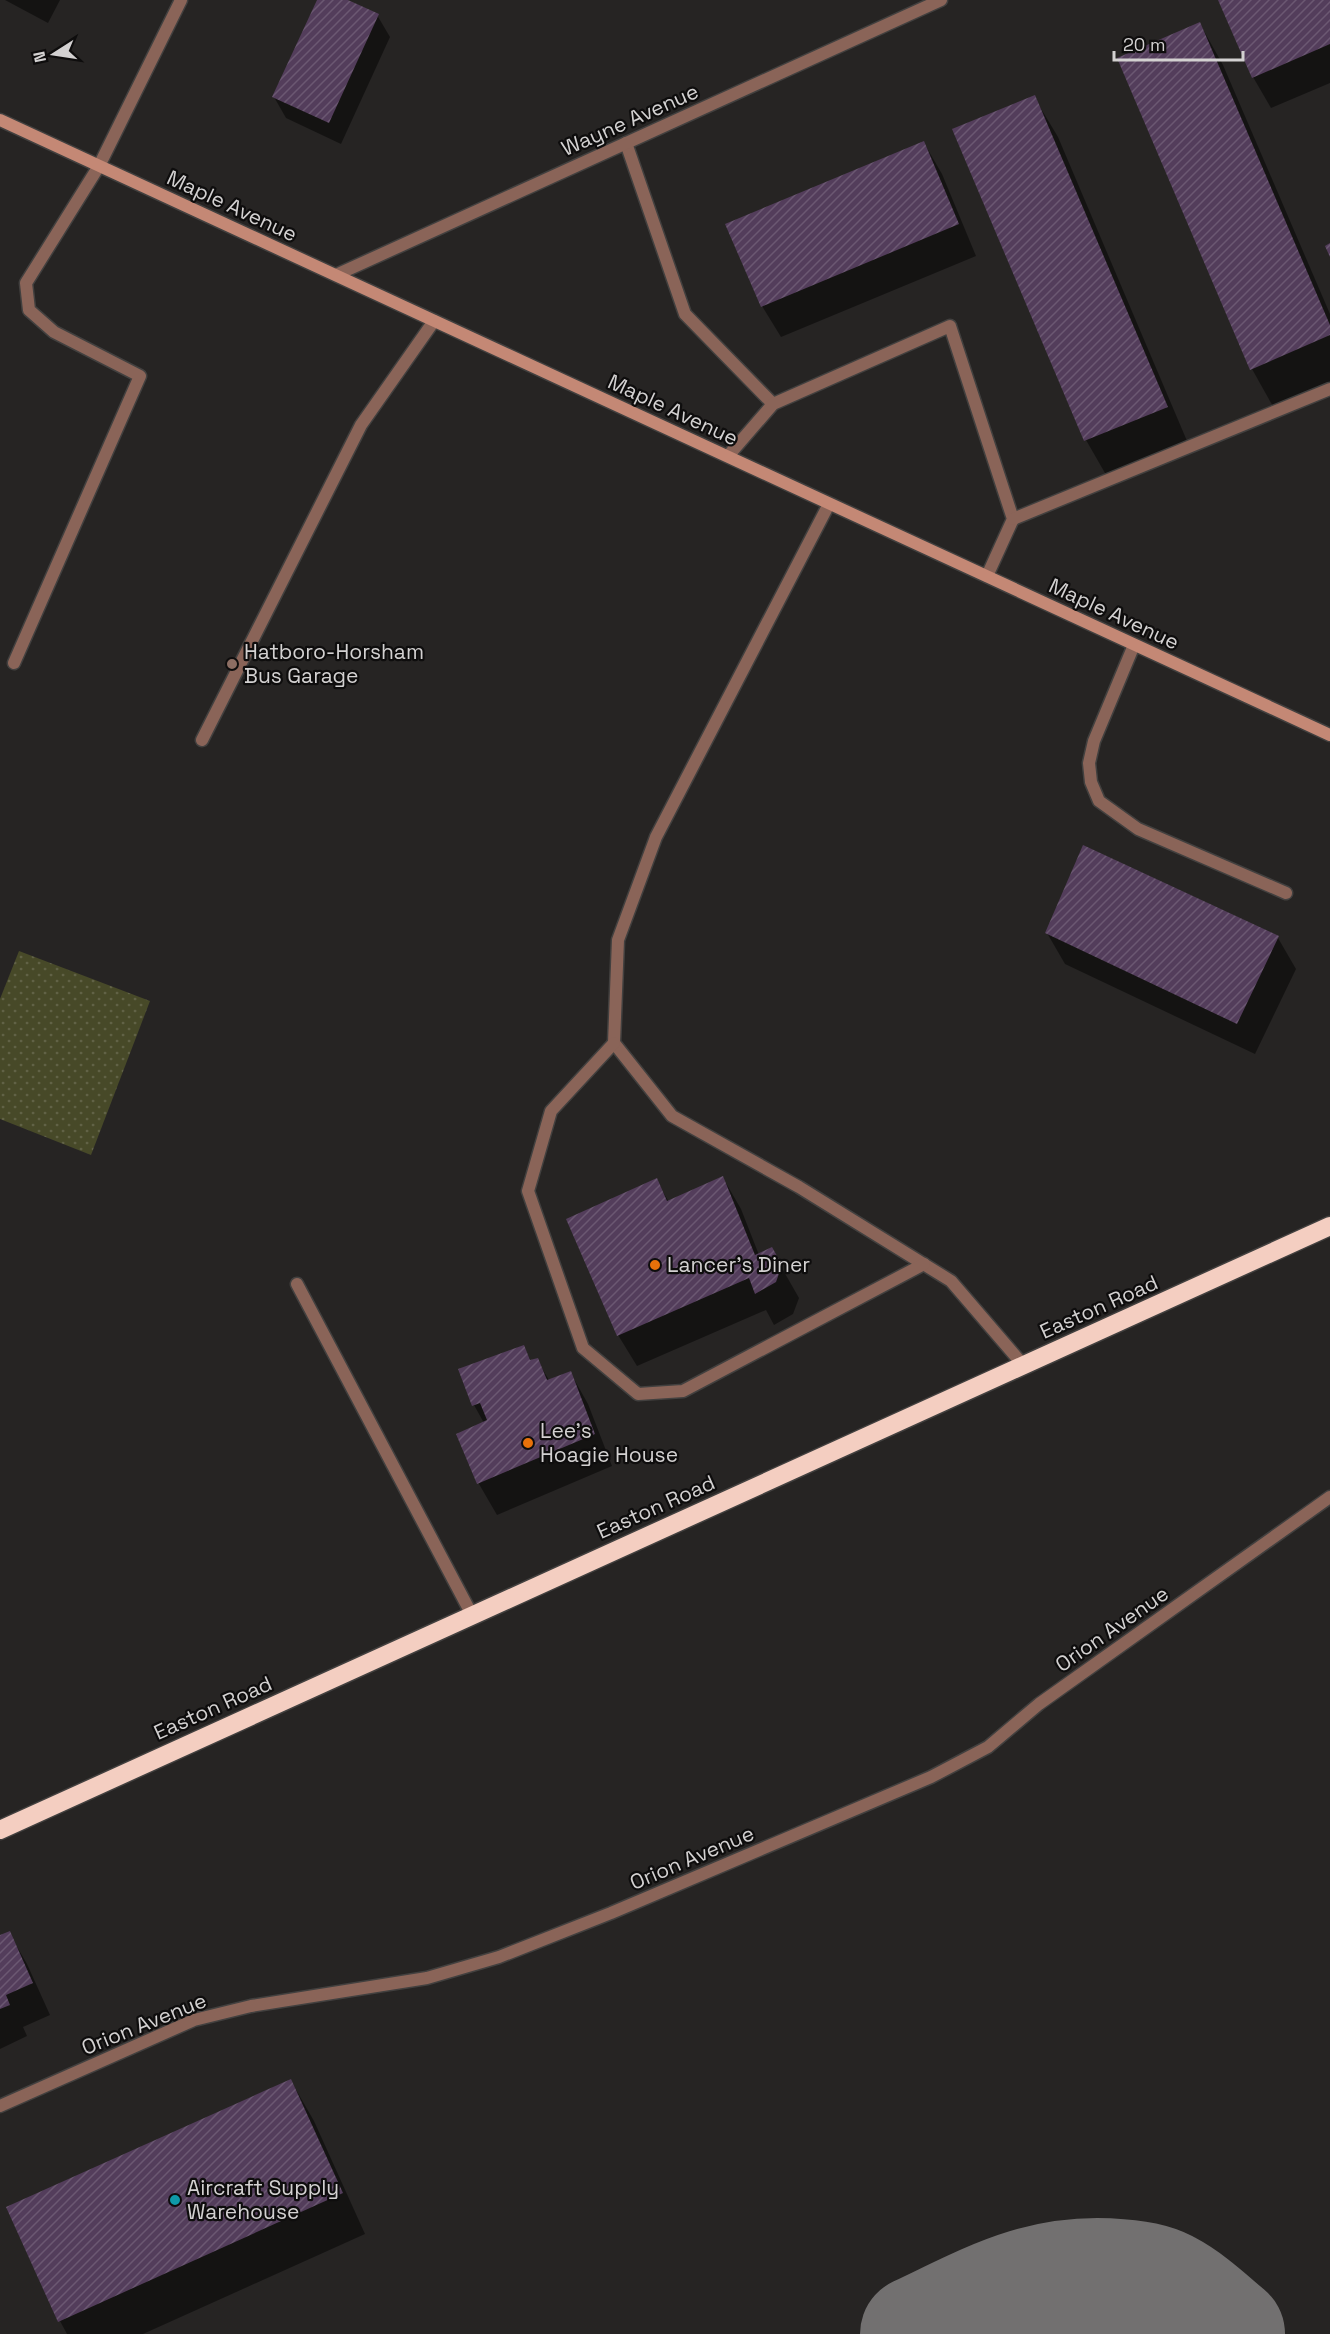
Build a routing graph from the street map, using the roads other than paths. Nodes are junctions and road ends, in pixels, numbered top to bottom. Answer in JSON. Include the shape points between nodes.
{"nodes":[{"id":1,"x":181,"y":0,"type":"edge"},
{"id":2,"x":941,"y":0,"type":"edge"},
{"id":3,"x":0,"y":120,"type":"edge"},
{"id":4,"x":626,"y":143,"type":"junction"},
{"id":5,"x":99,"y":166,"type":"junction"},
{"id":6,"x":336,"y":275,"type":"junction"},
{"id":7,"x":434,"y":321,"type":"junction"},
{"id":8,"x":1330,"y":389,"type":"edge"},
{"id":9,"x":773,"y":404,"type":"junction"},
{"id":10,"x":728,"y":456,"type":"junction"},
{"id":11,"x":829,"y":504,"type":"junction"},
{"id":12,"x":1013,"y":519,"type":"junction"},
{"id":13,"x":987,"y":576,"type":"junction"},
{"id":14,"x":1134,"y":645,"type":"junction"},
{"id":15,"x":14,"y":663,"type":"dead end"},
{"id":16,"x":1330,"y":735,"type":"edge"},
{"id":17,"x":202,"y":740,"type":"dead end"},
{"id":18,"x":1286,"y":893,"type":"dead end"},
{"id":19,"x":614,"y":1043,"type":"junction"},
{"id":20,"x":1330,"y":1226,"type":"edge"},
{"id":21,"x":924,"y":1264,"type":"junction"},
{"id":22,"x":297,"y":1284,"type":"dead end"},
{"id":23,"x":1024,"y":1366,"type":"junction"},
{"id":24,"x":1330,"y":1497,"type":"edge"},
{"id":25,"x":472,"y":1615,"type":"junction"},
{"id":26,"x":0,"y":1830,"type":"edge"},
{"id":27,"x":0,"y":2106,"type":"edge"}],
"edges":[{"from":1,"to":5,"type":"street"},
{"from":2,"to":4,"type":"street","name":"Wayne Avenue"},
{"from":3,"to":5,"type":"street","name":"Maple Avenue"},
{"from":4,"to":6,"type":"street","name":"Wayne Avenue"},
{"from":4,"to":9,"type":"street","via":[[685,314]]},
{"from":5,"to":6,"type":"street","name":"Maple Avenue"},
{"from":5,"to":15,"type":"street","via":[[26,283],[29,310],[54,332],[140,376]]},
{"from":6,"to":7,"type":"street","name":"Maple Avenue"},
{"from":7,"to":10,"type":"street","name":"Maple Avenue"},
{"from":7,"to":17,"type":"street","via":[[361,425]]},
{"from":8,"to":12,"type":"street"},
{"from":9,"to":10,"type":"street"},
{"from":9,"to":12,"type":"street","via":[[950,326]]},
{"from":10,"to":11,"type":"street","name":"Maple Avenue"},
{"from":11,"to":13,"type":"street","name":"Maple Avenue"},
{"from":11,"to":19,"type":"street","via":[[656,837],[618,940]]},
{"from":12,"to":13,"type":"street"},
{"from":13,"to":14,"type":"street","name":"Maple Avenue"},
{"from":14,"to":16,"type":"street","name":"Maple Avenue"},
{"from":14,"to":18,"type":"street","via":[[1094,741],[1089,763],[1099,801],[1138,829]]},
{"from":19,"to":21,"type":"street","via":[[672,1116],[799,1187]]},
{"from":19,"to":21,"type":"street","via":[[551,1111],[528,1191],[583,1348],[638,1394],[683,1391]]},
{"from":20,"to":23,"type":"highway","name":"Easton Road"},
{"from":21,"to":23,"type":"street","via":[[951,1281]]},
{"from":22,"to":25,"type":"street"},
{"from":23,"to":25,"type":"highway","name":"Easton Road"},
{"from":24,"to":27,"type":"street","name":"Orion Avenue","via":[[1039,1704],[988,1747],[931,1777],[499,1957],[427,1978],[251,2006],[194,2020]]},
{"from":25,"to":26,"type":"highway","name":"Easton Road"}]}
